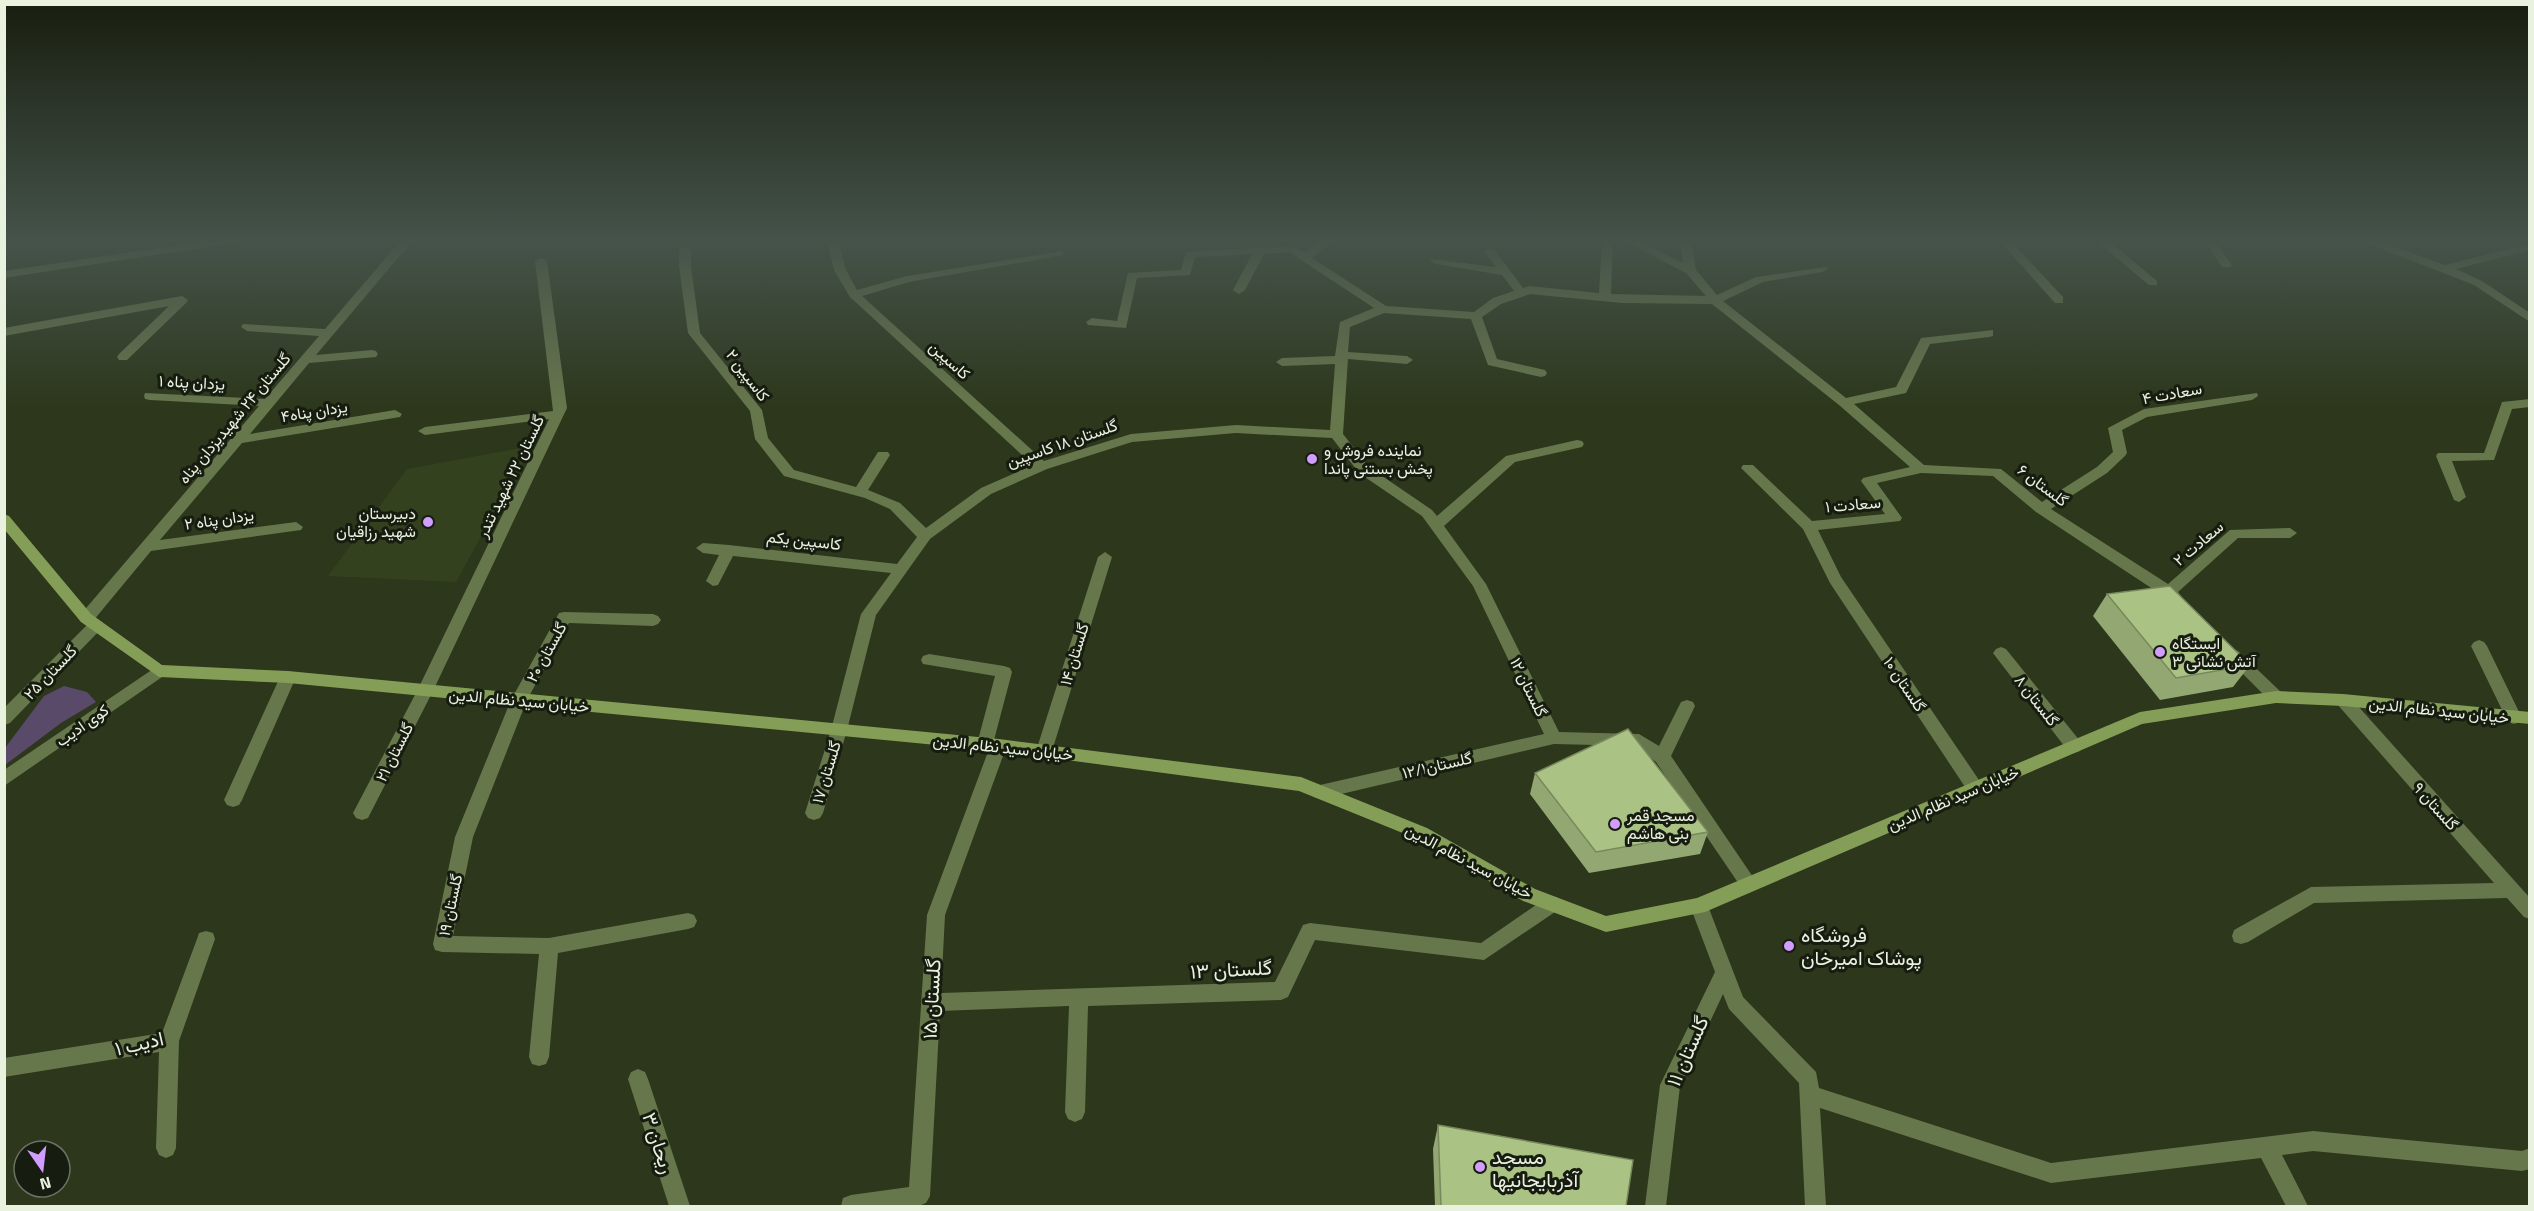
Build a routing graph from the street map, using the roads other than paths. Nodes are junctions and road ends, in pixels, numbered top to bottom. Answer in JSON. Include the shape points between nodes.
{"nodes":[{"id":1,"x":359,"y":297,"type":"edge"},
{"id":2,"x":546,"y":297,"type":"edge"},
{"id":3,"x":689,"y":297,"type":"edge"},
{"id":4,"x":856,"y":297,"type":"edge"},
{"id":5,"x":1128,"y":297,"type":"edge"},
{"id":6,"x":1364,"y":297,"type":"edge"},
{"id":7,"x":1510,"y":297,"type":"edge"},
{"id":8,"x":1600,"y":297,"type":"edge"},
{"id":9,"x":1605,"y":297,"type":"joint"},
{"id":10,"x":1712,"y":297,"type":"edge"},
{"id":11,"x":1722,"y":297,"type":"edge"},
{"id":12,"x":2056,"y":297,"type":"edge"},
{"id":13,"x":2497,"y":297,"type":"edge"},
{"id":14,"x":1715,"y":300,"type":"junction"},
{"id":15,"x":2059,"y":300,"type":"dead end"},
{"id":16,"x":1383,"y":309,"type":"junction"},
{"id":17,"x":1476,"y":316,"type":"junction"},
{"id":18,"x":2529,"y":319,"type":"edge"},
{"id":19,"x":1092,"y":322,"type":"dead end"},
{"id":20,"x":247,"y":327,"type":"dead end"},
{"id":21,"x":4,"y":332,"type":"edge"},
{"id":22,"x":328,"y":333,"type":"junction"},
{"id":23,"x":1989,"y":333,"type":"dead end"},
{"id":24,"x":372,"y":354,"type":"dead end"},
{"id":25,"x":123,"y":357,"type":"dead end"},
{"id":26,"x":1341,"y":358,"type":"junction"},
{"id":27,"x":305,"y":360,"type":"junction"},
{"id":28,"x":1407,"y":360,"type":"dead end"},
{"id":29,"x":1282,"y":362,"type":"dead end"},
{"id":30,"x":1541,"y":373,"type":"dead end"},
{"id":31,"x":150,"y":396,"type":"dead end"},
{"id":32,"x":2252,"y":396,"type":"dead end"},
{"id":33,"x":1844,"y":402,"type":"junction"},
{"id":34,"x":268,"y":403,"type":"junction"},
{"id":35,"x":2529,"y":403,"type":"edge"},
{"id":36,"x":395,"y":414,"type":"dead end"},
{"id":37,"x":558,"y":414,"type":"junction"},
{"id":38,"x":425,"y":431,"type":"dead end"},
{"id":39,"x":1336,"y":434,"type":"junction"},
{"id":40,"x":237,"y":440,"type":"junction"},
{"id":41,"x":1577,"y":444,"type":"dead end"},
{"id":42,"x":883,"y":455,"type":"dead end"},
{"id":43,"x":1042,"y":466,"type":"junction"},
{"id":44,"x":1748,"y":468,"type":"dead end"},
{"id":45,"x":1921,"y":469,"type":"junction"},
{"id":46,"x":860,"y":492,"type":"junction"},
{"id":47,"x":2459,"y":497,"type":"dead end"},
{"id":48,"x":2041,"y":509,"type":"junction"},
{"id":49,"x":4,"y":519,"type":"edge"},
{"id":50,"x":1436,"y":525,"type":"junction"},
{"id":51,"x":1809,"y":526,"type":"junction"},
{"id":52,"x":296,"y":527,"type":"dead end"},
{"id":53,"x":2290,"y":533,"type":"dead end"},
{"id":54,"x":925,"y":536,"type":"junction"},
{"id":55,"x":146,"y":547,"type":"junction"},
{"id":56,"x":703,"y":548,"type":"dead end"},
{"id":57,"x":729,"y":550,"type":"junction"},
{"id":58,"x":1105,"y":557,"type":"dead end"},
{"id":59,"x":901,"y":569,"type":"junction"},
{"id":60,"x":1835,"y":579,"type":"joint"},
{"id":61,"x":713,"y":581,"type":"dead end"},
{"id":62,"x":2169,"y":592,"type":"junction"},
{"id":63,"x":2185,"y":608,"type":"edge"},
{"id":64,"x":653,"y":620,"type":"dead end"},
{"id":65,"x":91,"y":622,"type":"junction"},
{"id":66,"x":2479,"y":646,"type":"dead end"},
{"id":67,"x":2226,"y":648,"type":"edge"},
{"id":68,"x":2001,"y":653,"type":"dead end"},
{"id":69,"x":929,"y":660,"type":"dead end"},
{"id":70,"x":159,"y":671,"type":"junction"},
{"id":71,"x":288,"y":678,"type":"junction"},
{"id":72,"x":425,"y":691,"type":"junction"},
{"id":73,"x":2276,"y":697,"type":"junction"},
{"id":74,"x":519,"y":700,"type":"junction"},
{"id":75,"x":2343,"y":700,"type":"junction"},
{"id":76,"x":1687,"y":706,"type":"dead end"},
{"id":77,"x":2522,"y":718,"type":"edge"},
{"id":78,"x":4,"y":719,"type":"edge"},
{"id":79,"x":839,"y":730,"type":"junction"},
{"id":80,"x":1554,"y":738,"type":"junction"},
{"id":81,"x":992,"y":744,"type":"junction"},
{"id":82,"x":2074,"y":746,"type":"junction"},
{"id":83,"x":1044,"y":751,"type":"junction"},
{"id":84,"x":1662,"y":757,"type":"junction"},
{"id":85,"x":4,"y":779,"type":"edge"},
{"id":86,"x":1975,"y":788,"type":"junction"},
{"id":87,"x":1320,"y":792,"type":"junction"},
{"id":88,"x":233,"y":800,"type":"dead end"},
{"id":89,"x":362,"y":813,"type":"dead end"},
{"id":90,"x":814,"y":813,"type":"dead end"},
{"id":91,"x":1749,"y":885,"type":"junction"},
{"id":92,"x":2510,"y":890,"type":"junction"},
{"id":93,"x":1552,"y":904,"type":"junction"},
{"id":94,"x":1699,"y":906,"type":"junction"},
{"id":95,"x":2529,"y":911,"type":"edge"},
{"id":96,"x":688,"y":921,"type":"dead end"},
{"id":97,"x":2241,"y":936,"type":"dead end"},
{"id":98,"x":206,"y":939,"type":"dead end"},
{"id":99,"x":549,"y":945,"type":"junction"},
{"id":100,"x":1724,"y":972,"type":"junction"},
{"id":101,"x":1079,"y":998,"type":"junction"},
{"id":102,"x":931,"y":1002,"type":"junction"},
{"id":103,"x":169,"y":1041,"type":"junction"},
{"id":104,"x":539,"y":1057,"type":"dead end"},
{"id":105,"x":4,"y":1068,"type":"edge"},
{"id":106,"x":638,"y":1079,"type":"dead end"},
{"id":107,"x":1810,"y":1095,"type":"junction"},
{"id":108,"x":1075,"y":1112,"type":"dead end"},
{"id":109,"x":2267,"y":1147,"type":"junction"},
{"id":110,"x":166,"y":1148,"type":"dead end"},
{"id":111,"x":2529,"y":1158,"type":"edge"},
{"id":112,"x":680,"y":1206,"type":"edge"},
{"id":113,"x":850,"y":1206,"type":"edge"},
{"id":114,"x":1655,"y":1206,"type":"edge"},
{"id":115,"x":1815,"y":1206,"type":"edge"},
{"id":116,"x":2297,"y":1206,"type":"edge"}],
"edges":[{"from":1,"to":22,"type":"street","name":"گلستان ۲۴ شهیدیزدان پناه"},
{"from":2,"to":37,"type":"street","name":"گلستان ۲۲ شهید تندر","via":[[561,408]]},
{"from":3,"to":46,"type":"street","name":"کاسپین ۲","via":[[694,333],[756,410],[762,439],[789,473]]},
{"from":4,"to":43,"type":"street","name":"کاسپین"},
{"from":5,"to":19,"type":"street","via":[[1122,325]]},
{"from":6,"to":16,"type":"street"},
{"from":7,"to":17,"type":"street"},
{"from":8,"to":9,"type":"street"},
{"from":9,"to":14,"type":"street"},
{"from":10,"to":14,"type":"street"},
{"from":11,"to":14,"type":"street"},
{"from":12,"to":15,"type":"street"},
{"from":13,"to":18,"type":"street"},
{"from":14,"to":33,"type":"street"},
{"from":16,"to":17,"type":"street"},
{"from":16,"to":26,"type":"street","via":[[1344,325]]},
{"from":17,"to":30,"type":"street","via":[[1492,362]]},
{"from":20,"to":22,"type":"street"},
{"from":21,"to":25,"type":"street","via":[[182,300]]},
{"from":22,"to":27,"type":"street","name":"گلستان ۲۴ شهیدیزدان پناه"},
{"from":23,"to":33,"type":"street","via":[[1925,341],[1901,390]]},
{"from":24,"to":27,"type":"street"},
{"from":26,"to":28,"type":"street"},
{"from":26,"to":29,"type":"street"},
{"from":26,"to":39,"type":"street"},
{"from":27,"to":34,"type":"street","name":"گلستان ۲۴ شهیدیزدان پناه"},
{"from":31,"to":34,"type":"street","name":"یزدان پناه ۱"},
{"from":32,"to":48,"type":"street","name":"سعادت ۴","via":[[2144,413],[2115,428],[2120,453],[2102,470]]},
{"from":33,"to":45,"type":"street"},
{"from":34,"to":40,"type":"street","name":"گلستان ۲۴ شهیدیزدان پناه"},
{"from":35,"to":47,"type":"street","via":[[2507,405],[2489,457],[2444,456]]},
{"from":36,"to":40,"type":"street","name":"یزدان پناه۴"},
{"from":37,"to":38,"type":"street"},
{"from":37,"to":72,"type":"street","name":"گلستان ۲۲ شهید تندر"},
{"from":39,"to":43,"type":"street","name":"گلستان ۱۸ کاسپین","via":[[1236,429],[1131,438]]},
{"from":39,"to":50,"type":"street","name":"گلستان ۱۲","via":[[1364,470],[1427,513]]},
{"from":40,"to":55,"type":"street","name":"گلستان ۲۴ شهیدیزدان پناه"},
{"from":41,"to":50,"type":"street","via":[[1511,459]]},
{"from":42,"to":46,"type":"street"},
{"from":43,"to":54,"type":"street","name":"گلستان ۱۸ کاسپین","via":[[986,491]]},
{"from":44,"to":51,"type":"street"},
{"from":45,"to":48,"type":"street","name":"گلستان ۶","via":[[1996,472]]},
{"from":45,"to":51,"type":"street","name":"سعادت ۱","via":[[1868,481],[1895,518]]},
{"from":46,"to":54,"type":"street","name":"کاسپین ۲","via":[[896,506]]},
{"from":48,"to":62,"type":"street","name":"گلستان ۶"},
{"from":49,"to":65,"type":"main road"},
{"from":50,"to":80,"type":"street","name":"گلستان ۱۲","via":[[1479,584]]},
{"from":51,"to":60,"type":"street","name":"سعادت ۱"},
{"from":52,"to":55,"type":"street","name":"یزدان پناه ۲"},
{"from":53,"to":62,"type":"street","name":"سعادت ۲","via":[[2235,533]]},
{"from":54,"to":59,"type":"street","name":"گلستان ۱۸ کاسپین"},
{"from":55,"to":65,"type":"street","name":"گلستان ۲۴ شهیدیزدان پناه"},
{"from":56,"to":57,"type":"street","name":"کاسپین یکم"},
{"from":57,"to":59,"type":"street","name":"کاسپین یکم"},
{"from":57,"to":61,"type":"street"},
{"from":58,"to":83,"type":"street","name":"گلستان ۱۴"},
{"from":59,"to":79,"type":"street","name":"گلستان ۱۸ کاسپین","via":[[869,614]]},
{"from":60,"to":86,"type":"street","name":"گلستان ۱۰"},
{"from":62,"to":63,"type":"street","name":"گلستان ۶"},
{"from":64,"to":74,"type":"street","name":"گلستان ۲۰","via":[[564,617]]},
{"from":65,"to":70,"type":"main road"},
{"from":65,"to":78,"type":"street","name":"گلستان ۲۵"},
{"from":66,"to":77,"type":"street"},
{"from":67,"to":73,"type":"street"},
{"from":68,"to":82,"type":"street","name":"گلستان ۸"},
{"from":69,"to":81,"type":"street","name":"گلستان ۱۵","via":[[1004,672]]},
{"from":70,"to":71,"type":"main road","name":"خیابان سید نظام الدین"},
{"from":70,"to":85,"type":"street","name":"کوی ادیب"},
{"from":71,"to":72,"type":"main road","name":"خیابان سید نظام الدین"},
{"from":71,"to":88,"type":"street"},
{"from":72,"to":74,"type":"main road","name":"خیابان سید نظام الدین"},
{"from":72,"to":89,"type":"street","name":"گلستان ۲۱"},
{"from":73,"to":75,"type":"main road","name":"خیابان سید نظام الدین"},
{"from":73,"to":82,"type":"main road","name":"خیابان سید نظام الدین","via":[[2140,718]]},
{"from":74,"to":79,"type":"main road","name":"خیابان سید نظام الدین"},
{"from":74,"to":99,"type":"street","name":"گلستان ۱۹","via":[[464,837],[442,944]]},
{"from":75,"to":77,"type":"main road","name":"خیابان سید نظام الدین"},
{"from":75,"to":92,"type":"street","name":"گلستان ۹"},
{"from":76,"to":84,"type":"street"},
{"from":79,"to":81,"type":"main road","name":"خیابان سید نظام الدین"},
{"from":79,"to":90,"type":"street","name":"گلستان ۱۷"},
{"from":80,"to":84,"type":"street","via":[[1639,740]]},
{"from":80,"to":87,"type":"street","name":"گلستان۱۲/۱"},
{"from":81,"to":83,"type":"main road","name":"خیابان سید نظام الدین"},
{"from":81,"to":102,"type":"street","name":"گلستان ۱۵","via":[[936,915]]},
{"from":82,"to":86,"type":"main road","name":"خیابان سید نظام الدین"},
{"from":83,"to":87,"type":"main road","name":"خیابان سید نظام الدین","via":[[1301,784]]},
{"from":84,"to":91,"type":"street"},
{"from":86,"to":91,"type":"main road","name":"خیابان سید نظام الدین"},
{"from":87,"to":93,"type":"main road","name":"خیابان سید نظام الدین","via":[[1421,833],[1529,895]]},
{"from":91,"to":94,"type":"main road","name":"خیابان سید نظام الدین"},
{"from":92,"to":95,"type":"street","name":"گلستان ۹"},
{"from":92,"to":97,"type":"street","via":[[2311,895]]},
{"from":93,"to":94,"type":"main road","name":"خیابان سید نظام الدین","via":[[1606,924]]},
{"from":93,"to":101,"type":"street","name":"گلستان ۱۳","via":[[1484,952],[1310,931],[1281,991]]},
{"from":94,"to":100,"type":"street"},
{"from":96,"to":99,"type":"street","name":"گلستان ۱۹"},
{"from":98,"to":103,"type":"street","name":"ادیب ۱"},
{"from":99,"to":104,"type":"street"},
{"from":100,"to":107,"type":"street","via":[[1736,1003],[1809,1079]]},
{"from":100,"to":114,"type":"street","name":"گلستان ۱۱","via":[[1670,1085]]},
{"from":101,"to":102,"type":"street","name":"گلستان ۱۳"},
{"from":101,"to":108,"type":"street"},
{"from":102,"to":113,"type":"street","name":"گلستان ۱۵","via":[[919,1196]]},
{"from":103,"to":105,"type":"street","name":"ادیب ۱"},
{"from":103,"to":110,"type":"street"},
{"from":106,"to":112,"type":"street","name":"ریحان ۳"},
{"from":107,"to":109,"type":"street","via":[[2050,1173]]},
{"from":107,"to":115,"type":"street"},
{"from":109,"to":111,"type":"street","via":[[2313,1142],[2522,1161]]},
{"from":109,"to":116,"type":"street"}]}
